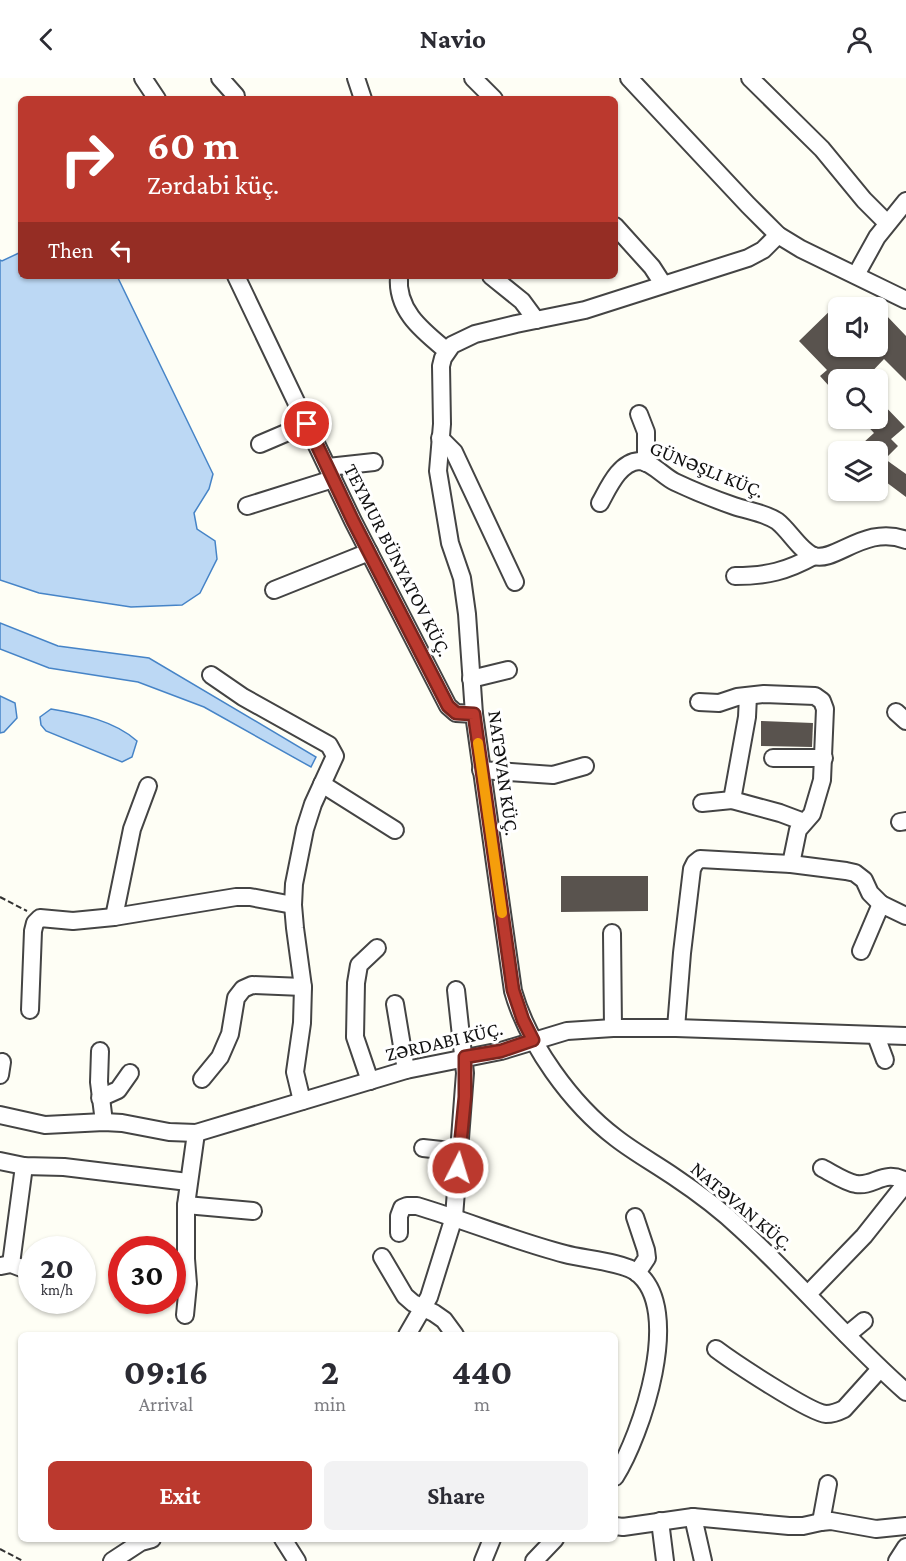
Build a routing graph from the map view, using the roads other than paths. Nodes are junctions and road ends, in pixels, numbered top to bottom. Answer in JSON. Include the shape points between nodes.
{"nodes":[{"id":1,"x":144,"y":78,"type":"edge"},
{"id":2,"x":220,"y":78,"type":"edge"},
{"id":3,"x":356,"y":78,"type":"edge"},
{"id":4,"x":473,"y":78,"type":"edge"},
{"id":5,"x":629,"y":78,"type":"edge"},
{"id":6,"x":750,"y":78,"type":"edge"},
{"id":7,"x":155,"y":96,"type":"edge"},
{"id":8,"x":236,"y":96,"type":"dead end"},
{"id":9,"x":362,"y":96,"type":"edge"},
{"id":10,"x":491,"y":96,"type":"edge"},
{"id":11,"x":906,"y":201,"type":"edge"},
{"id":12,"x":887,"y":223,"type":"junction"},
{"id":13,"x":618,"y":229,"type":"edge"},
{"id":14,"x":778,"y":235,"type":"junction"},
{"id":15,"x":856,"y":276,"type":"junction"},
{"id":16,"x":237,"y":279,"type":"edge"},
{"id":17,"x":399,"y":279,"type":"edge"},
{"id":18,"x":495,"y":279,"type":"edge"},
{"id":19,"x":663,"y":284,"type":"junction"},
{"id":20,"x":906,"y":300,"type":"edge"},
{"id":21,"x":536,"y":320,"type":"junction"},
{"id":22,"x":447,"y":351,"type":"junction"},
{"id":23,"x":639,"y":414,"type":"dead end"},
{"id":24,"x":307,"y":424,"type":"junction"},
{"id":25,"x":440,"y":438,"type":"junction"},
{"id":26,"x":260,"y":444,"type":"dead end"},
{"id":27,"x":375,"y":462,"type":"dead end"},
{"id":28,"x":646,"y":463,"type":"junction"},
{"id":29,"x":330,"y":473,"type":"junction"},
{"id":30,"x":600,"y":503,"type":"dead end"},
{"id":31,"x":247,"y":506,"type":"dead end"},
{"id":32,"x":906,"y":540,"type":"edge"},
{"id":33,"x":369,"y":552,"type":"junction"},
{"id":34,"x":814,"y":556,"type":"junction"},
{"id":35,"x":735,"y":576,"type":"dead end"},
{"id":36,"x":515,"y":582,"type":"dead end"},
{"id":37,"x":274,"y":590,"type":"dead end"},
{"id":38,"x":508,"y":670,"type":"dead end"},
{"id":39,"x":211,"y":675,"type":"dead end"},
{"id":40,"x":471,"y":679,"type":"junction"},
{"id":41,"x":748,"y":696,"type":"junction"},
{"id":42,"x":699,"y":702,"type":"dead end"},
{"id":43,"x":474,"y":714,"type":"junction"},
{"id":44,"x":773,"y":758,"type":"dead end"},
{"id":45,"x":824,"y":758,"type":"junction"},
{"id":46,"x":585,"y":766,"type":"dead end"},
{"id":47,"x":481,"y":770,"type":"junction"},
{"id":48,"x":321,"y":784,"type":"junction"},
{"id":49,"x":148,"y":786,"type":"dead end"},
{"id":50,"x":732,"y":800,"type":"junction"},
{"id":51,"x":702,"y":803,"type":"dead end"},
{"id":52,"x":804,"y":822,"type":"junction"},
{"id":53,"x":395,"y":830,"type":"dead end"},
{"id":54,"x":791,"y":864,"type":"junction"},
{"id":55,"x":881,"y":904,"type":"junction"},
{"id":56,"x":293,"y":905,"type":"junction"},
{"id":57,"x":906,"y":916,"type":"edge"},
{"id":58,"x":114,"y":917,"type":"junction"},
{"id":59,"x":612,"y":933,"type":"dead end"},
{"id":60,"x":377,"y":948,"type":"dead end"},
{"id":61,"x":861,"y":951,"type":"dead end"},
{"id":62,"x":303,"y":987,"type":"junction"},
{"id":63,"x":456,"y":990,"type":"dead end"},
{"id":64,"x":395,"y":1004,"type":"dead end"},
{"id":65,"x":30,"y":1010,"type":"dead end"},
{"id":66,"x":613,"y":1028,"type":"junction"},
{"id":67,"x":676,"y":1028,"type":"junction"},
{"id":68,"x":876,"y":1036,"type":"junction"},
{"id":69,"x":906,"y":1036,"type":"edge"},
{"id":70,"x":533,"y":1040,"type":"junction"},
{"id":71,"x":100,"y":1051,"type":"dead end"},
{"id":72,"x":465,"y":1057,"type":"junction"},
{"id":73,"x":885,"y":1060,"type":"dead end"},
{"id":74,"x":406,"y":1071,"type":"junction"},
{"id":75,"x":130,"y":1072,"type":"dead end"},
{"id":76,"x":202,"y":1078,"type":"dead end"},
{"id":77,"x":370,"y":1081,"type":"junction"},
{"id":78,"x":100,"y":1098,"type":"junction"},
{"id":79,"x":302,"y":1101,"type":"junction"},
{"id":80,"x":0,"y":1114,"type":"edge"},
{"id":81,"x":104,"y":1122,"type":"junction"},
{"id":82,"x":196,"y":1133,"type":"junction"},
{"id":83,"x":423,"y":1148,"type":"dead end"},
{"id":84,"x":460,"y":1152,"type":"junction"},
{"id":85,"x":0,"y":1161,"type":"edge"},
{"id":86,"x":24,"y":1166,"type":"junction"},
{"id":87,"x":822,"y":1167,"type":"dead end"},
{"id":88,"x":188,"y":1182,"type":"junction"},
{"id":89,"x":906,"y":1182,"type":"edge"},
{"id":90,"x":186,"y":1205,"type":"junction"},
{"id":91,"x":253,"y":1211,"type":"dead end"},
{"id":92,"x":454,"y":1217,"type":"junction"},
{"id":93,"x":635,"y":1217,"type":"dead end"},
{"id":94,"x":399,"y":1233,"type":"dead end"},
{"id":95,"x":382,"y":1257,"type":"dead end"},
{"id":96,"x":5,"y":1265,"type":"edge"},
{"id":97,"x":637,"y":1273,"type":"junction"},
{"id":98,"x":808,"y":1294,"type":"junction"},
{"id":99,"x":424,"y":1307,"type":"junction"},
{"id":100,"x":185,"y":1315,"type":"dead end"},
{"id":101,"x":864,"y":1321,"type":"dead end"},
{"id":102,"x":409,"y":1332,"type":"edge"},
{"id":103,"x":453,"y":1332,"type":"edge"},
{"id":104,"x":847,"y":1335,"type":"junction"},
{"id":105,"x":716,"y":1349,"type":"dead end"},
{"id":106,"x":880,"y":1369,"type":"junction"},
{"id":107,"x":906,"y":1392,"type":"edge"},
{"id":108,"x":618,"y":1472,"type":"edge"},
{"id":109,"x":828,"y":1484,"type":"dead end"},
{"id":110,"x":693,"y":1518,"type":"junction"},
{"id":111,"x":660,"y":1521,"type":"junction"},
{"id":112,"x":821,"y":1522,"type":"junction"},
{"id":113,"x":618,"y":1526,"type":"edge"},
{"id":114,"x":906,"y":1526,"type":"edge"},
{"id":115,"x":141,"y":1542,"type":"edge"},
{"id":116,"x":285,"y":1542,"type":"edge"},
{"id":117,"x":491,"y":1542,"type":"edge"},
{"id":118,"x":552,"y":1542,"type":"edge"},
{"id":119,"x":906,"y":1547,"type":"edge"},
{"id":120,"x":112,"y":1561,"type":"edge"},
{"id":121,"x":297,"y":1561,"type":"edge"},
{"id":122,"x":483,"y":1561,"type":"edge"},
{"id":123,"x":534,"y":1561,"type":"edge"},
{"id":124,"x":665,"y":1561,"type":"edge"},
{"id":125,"x":703,"y":1561,"type":"edge"},
{"id":126,"x":897,"y":1561,"type":"edge"}],
"edges":[{"from":1,"to":7,"type":"street"},
{"from":2,"to":8,"type":"street"},
{"from":3,"to":9,"type":"street"},
{"from":4,"to":10,"type":"street"},
{"from":5,"to":14,"type":"street"},
{"from":6,"to":12,"type":"street","via":[[822,149]]},
{"from":11,"to":12,"type":"street"},
{"from":12,"to":15,"type":"street"},
{"from":13,"to":19,"type":"street"},
{"from":14,"to":15,"type":"street"},
{"from":14,"to":19,"type":"street","via":[[748,258]]},
{"from":15,"to":20,"type":"street"},
{"from":16,"to":24,"type":"street","name":"TEYMUR BÜNYATOV KÜÇ."},
{"from":17,"to":22,"type":"street","via":[[410,316]]},
{"from":18,"to":21,"type":"street","via":[[522,301]]},
{"from":19,"to":21,"type":"street","via":[[585,310]]},
{"from":21,"to":22,"type":"street","via":[[482,332]]},
{"from":22,"to":25,"type":"street","name":"NATƏVAN KÜÇ.","via":[[441,366]]},
{"from":23,"to":28,"type":"street","via":[[646,432]]},
{"from":24,"to":26,"type":"street"},
{"from":24,"to":29,"type":"street","name":"TEYMUR BÜNYATOV KÜÇ."},
{"from":25,"to":36,"type":"street","via":[[454,452]]},
{"from":25,"to":40,"type":"street","name":"NATƏVAN KÜÇ.","via":[[439,478],[450,543],[462,578]]},
{"from":27,"to":29,"type":"street"},
{"from":28,"to":30,"type":"street","name":"GÜNƏŞLI KÜÇ.","via":[[638,461],[620,472]]},
{"from":28,"to":34,"type":"street","name":"GÜNƏŞLI KÜÇ.","via":[[672,481],[771,517]]},
{"from":29,"to":31,"type":"street"},
{"from":29,"to":33,"type":"street","name":"TEYMUR BÜNYATOV KÜÇ."},
{"from":32,"to":34,"type":"street","via":[[884,535],[868,537],[824,556]]},
{"from":33,"to":37,"type":"street"},
{"from":33,"to":43,"type":"street","name":"TEYMUR BÜNYATOV KÜÇ.","via":[[448,706],[456,713]]},
{"from":34,"to":35,"type":"street","via":[[792,569]]},
{"from":38,"to":40,"type":"street"},
{"from":39,"to":48,"type":"street","via":[[243,698],[329,745],[335,756]]},
{"from":40,"to":43,"type":"street","name":"NATƏVAN KÜÇ."},
{"from":41,"to":42,"type":"street","via":[[718,703]]},
{"from":41,"to":45,"type":"street","via":[[815,696],[822,701]]},
{"from":41,"to":50,"type":"street"},
{"from":43,"to":47,"type":"street","name":"NATƏVAN KÜÇ."},
{"from":44,"to":45,"type":"street"},
{"from":45,"to":52,"type":"street","via":[[818,800]]},
{"from":46,"to":47,"type":"street","via":[[553,775]]},
{"from":47,"to":70,"type":"street","name":"NATƏVAN KÜÇ.","via":[[513,990]]},
{"from":48,"to":53,"type":"street"},
{"from":48,"to":56,"type":"street","via":[[305,829]]},
{"from":49,"to":58,"type":"street","via":[[132,829]]},
{"from":50,"to":51,"type":"street"},
{"from":50,"to":52,"type":"street"},
{"from":52,"to":54,"type":"street","via":[[798,830]]},
{"from":54,"to":55,"type":"street","via":[[855,873]]},
{"from":54,"to":67,"type":"street","via":[[706,858],[695,863]]},
{"from":55,"to":57,"type":"street"},
{"from":55,"to":61,"type":"street"},
{"from":56,"to":58,"type":"street","via":[[236,897]]},
{"from":56,"to":62,"type":"street"},
{"from":58,"to":65,"type":"street","via":[[73,921],[40,918],[35,923]]},
{"from":59,"to":66,"type":"street"},
{"from":60,"to":77,"type":"street","via":[[359,965],[356,983],[356,1037]]},
{"from":62,"to":76,"type":"street","via":[[252,985],[243,989],[220,1057]]},
{"from":62,"to":79,"type":"street","via":[[295,1072]]},
{"from":63,"to":72,"type":"street"},
{"from":64,"to":74,"type":"street"},
{"from":66,"to":67,"type":"street","name":"ZƏRDABI KÜÇ."},
{"from":66,"to":70,"type":"street","name":"ZƏRDABI KÜÇ.","via":[[567,1031]]},
{"from":67,"to":68,"type":"street","name":"ZƏRDABI KÜÇ."},
{"from":68,"to":69,"type":"street","name":"ZƏRDABI KÜÇ."},
{"from":68,"to":73,"type":"street"},
{"from":70,"to":72,"type":"street","name":"ZƏRDABI KÜÇ."},
{"from":70,"to":98,"type":"street","name":"NATƏVAN KÜÇ.","via":[[600,1125],[712,1204]]},
{"from":71,"to":78,"type":"street"},
{"from":72,"to":74,"type":"street","name":"ZƏRDABI KÜÇ."},
{"from":72,"to":84,"type":"street"},
{"from":74,"to":77,"type":"street","name":"ZƏRDABI KÜÇ."},
{"from":75,"to":78,"type":"street","via":[[118,1090]]},
{"from":77,"to":79,"type":"street","name":"ZƏRDABI KÜÇ."},
{"from":78,"to":81,"type":"street"},
{"from":79,"to":82,"type":"street","name":"ZƏRDABI KÜÇ."},
{"from":80,"to":81,"type":"street","name":"ZƏRDABI KÜÇ.","via":[[45,1125]]},
{"from":81,"to":82,"type":"street","name":"ZƏRDABI KÜÇ."},
{"from":82,"to":88,"type":"street"},
{"from":83,"to":84,"type":"street"},
{"from":84,"to":92,"type":"street"},
{"from":85,"to":86,"type":"street"},
{"from":86,"to":88,"type":"street"},
{"from":86,"to":96,"type":"street"},
{"from":87,"to":89,"type":"street","via":[[854,1184],[893,1176]]},
{"from":88,"to":90,"type":"street"},
{"from":89,"to":98,"type":"street","via":[[864,1236]]},
{"from":90,"to":91,"type":"street"},
{"from":90,"to":100,"type":"street"},
{"from":92,"to":94,"type":"street","via":[[407,1206],[399,1216]]},
{"from":92,"to":97,"type":"street","via":[[529,1244]]},
{"from":92,"to":99,"type":"street"},
{"from":93,"to":97,"type":"street","via":[[647,1258]]},
{"from":95,"to":99,"type":"street","via":[[405,1296]]},
{"from":97,"to":108,"type":"street","via":[[654,1298],[657,1336],[642,1416]]},
{"from":98,"to":104,"type":"street","name":"NATƏVAN KÜÇ."},
{"from":99,"to":102,"type":"street"},
{"from":99,"to":103,"type":"street","via":[[444,1320]]},
{"from":101,"to":104,"type":"street"},
{"from":104,"to":106,"type":"street","name":"NATƏVAN KÜÇ."},
{"from":105,"to":106,"type":"street","via":[[800,1402],[827,1414],[844,1408]]},
{"from":106,"to":107,"type":"street","name":"NATƏVAN KÜÇ."},
{"from":109,"to":112,"type":"street"},
{"from":110,"to":111,"type":"street"},
{"from":110,"to":112,"type":"street","via":[[789,1526]]},
{"from":110,"to":125,"type":"street"},
{"from":111,"to":113,"type":"street"},
{"from":111,"to":124,"type":"street"},
{"from":112,"to":114,"type":"street","via":[[876,1529]]},
{"from":115,"to":120,"type":"street"},
{"from":116,"to":121,"type":"street"},
{"from":117,"to":122,"type":"street"},
{"from":118,"to":123,"type":"street"},
{"from":119,"to":126,"type":"street"}]}
